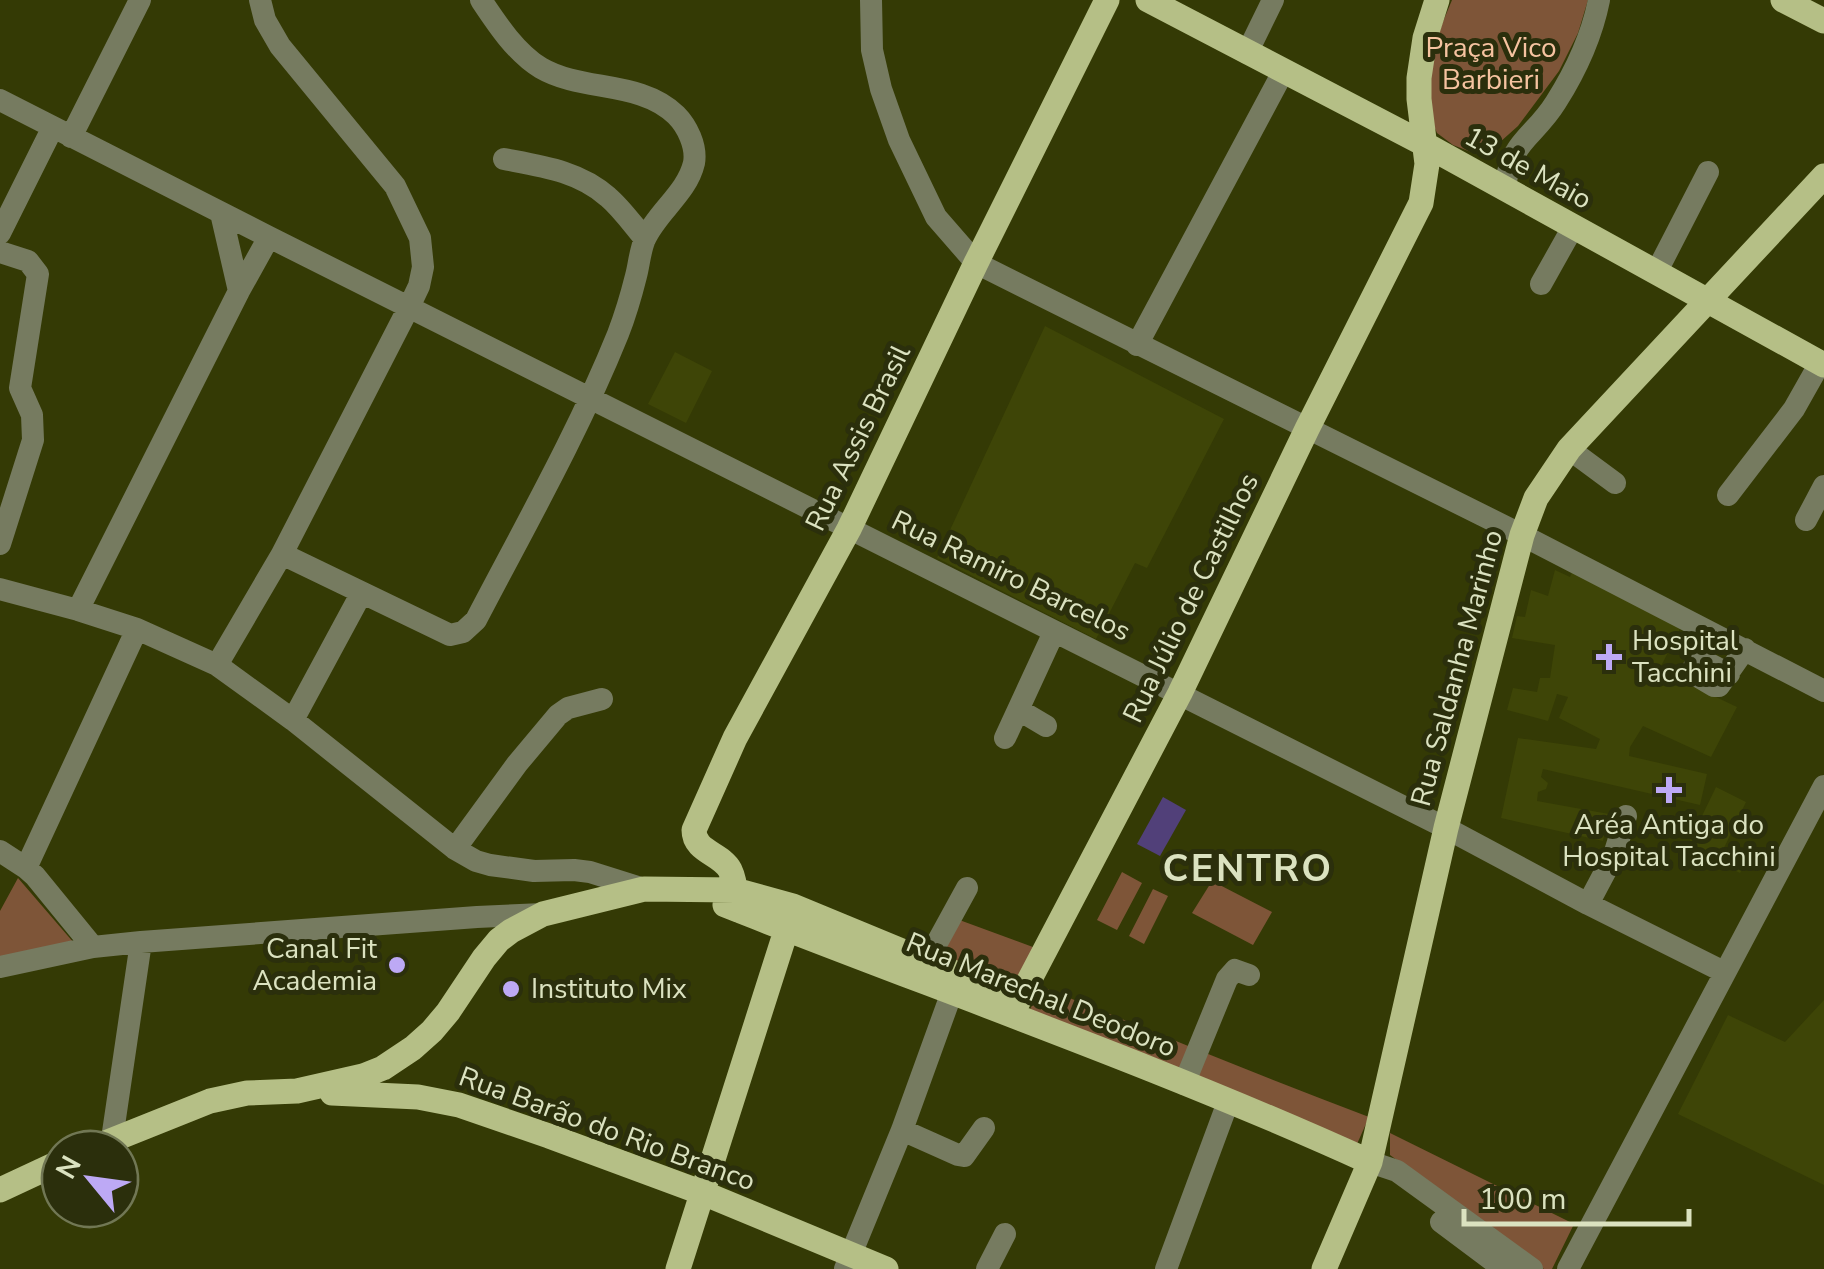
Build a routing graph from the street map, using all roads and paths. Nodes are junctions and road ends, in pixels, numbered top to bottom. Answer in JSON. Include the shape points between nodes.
{"nodes":[{"id":1,"x":140,"y":0,"type":"edge"},
{"id":2,"x":260,"y":0,"type":"edge"},
{"id":3,"x":480,"y":0,"type":"edge"},
{"id":4,"x":871,"y":0,"type":"edge"},
{"id":5,"x":1108,"y":0,"type":"edge"},
{"id":6,"x":1148,"y":0,"type":"edge"},
{"id":7,"x":1273,"y":0,"type":"edge"},
{"id":8,"x":1438,"y":0,"type":"edge"},
{"id":9,"x":1599,"y":0,"type":"edge"},
{"id":10,"x":1783,"y":0,"type":"edge"},
{"id":11,"x":1824,"y":21,"type":"edge"},
{"id":12,"x":1247,"y":53,"type":"junction"},
{"id":13,"x":1283,"y":72,"type":"junction"},
{"id":14,"x":0,"y":100,"type":"edge"},
{"id":15,"x":62,"y":132,"type":"junction"},
{"id":16,"x":1426,"y":146,"type":"junction"},
{"id":17,"x":504,"y":159,"type":"dead end"},
{"id":18,"x":1466,"y":169,"type":"junction"},
{"id":19,"x":1708,"y":172,"type":"dead end"},
{"id":20,"x":1824,"y":176,"type":"edge"},
{"id":21,"x":1505,"y":188,"type":"junction"},
{"id":22,"x":1420,"y":203,"type":"junction"},
{"id":23,"x":222,"y":212,"type":"junction"},
{"id":24,"x":1573,"y":227,"type":"junction"},
{"id":25,"x":0,"y":234,"type":"edge"},
{"id":26,"x":269,"y":238,"type":"junction"},
{"id":27,"x":645,"y":239,"type":"junction"},
{"id":28,"x":0,"y":252,"type":"edge"},
{"id":29,"x":976,"y":264,"type":"junction"},
{"id":30,"x":1656,"y":273,"type":"junction"},
{"id":31,"x":1541,"y":284,"type":"dead end"},
{"id":32,"x":239,"y":291,"type":"junction"},
{"id":33,"x":1706,"y":299,"type":"junction"},
{"id":34,"x":409,"y":307,"type":"junction"},
{"id":35,"x":1137,"y":345,"type":"junction"},
{"id":36,"x":1822,"y":364,"type":"edge"},
{"id":37,"x":590,"y":397,"type":"junction"},
{"id":38,"x":1307,"y":429,"type":"junction"},
{"id":39,"x":1569,"y":449,"type":"junction"},
{"id":40,"x":1615,"y":483,"type":"dead end"},
{"id":41,"x":1824,"y":486,"type":"edge"},
{"id":42,"x":1728,"y":495,"type":"dead end"},
{"id":43,"x":1806,"y":520,"type":"dead end"},
{"id":44,"x":848,"y":529,"type":"junction"},
{"id":45,"x":1522,"y":535,"type":"junction"},
{"id":46,"x":0,"y":544,"type":"edge"},
{"id":47,"x":282,"y":554,"type":"junction"},
{"id":48,"x":1,"y":593,"type":"edge"},
{"id":49,"x":360,"y":594,"type":"junction"},
{"id":50,"x":78,"y":610,"type":"junction"},
{"id":51,"x":137,"y":629,"type":"junction"},
{"id":52,"x":1054,"y":632,"type":"junction"},
{"id":53,"x":1745,"y":649,"type":"junction"},
{"id":54,"x":217,"y":666,"type":"junction"},
{"id":55,"x":1729,"y":674,"type":"dead end"},
{"id":56,"x":1824,"y":691,"type":"edge"},
{"id":57,"x":1180,"y":693,"type":"junction"},
{"id":58,"x":602,"y":700,"type":"dead end"},
{"id":59,"x":1019,"y":710,"type":"junction"},
{"id":60,"x":292,"y":720,"type":"junction"},
{"id":61,"x":1046,"y":726,"type":"dead end"},
{"id":62,"x":1005,"y":738,"type":"dead end"},
{"id":63,"x":1824,"y":786,"type":"edge"},
{"id":64,"x":1626,"y":816,"type":"dead end"},
{"id":65,"x":1446,"y":828,"type":"junction"},
{"id":66,"x":455,"y":850,"type":"junction"},
{"id":67,"x":0,"y":852,"type":"edge"},
{"id":68,"x":26,"y":868,"type":"junction"},
{"id":69,"x":644,"y":888,"type":"junction"},
{"id":70,"x":967,"y":888,"type":"dead end"},
{"id":71,"x":737,"y":900,"type":"junction"},
{"id":72,"x":1588,"y":904,"type":"junction"},
{"id":73,"x":543,"y":914,"type":"junction"},
{"id":74,"x":477,"y":916,"type":"junction"},
{"id":75,"x":790,"y":917,"type":"junction"},
{"id":76,"x":141,"y":942,"type":"junction"},
{"id":77,"x":93,"y":947,"type":"junction"},
{"id":78,"x":484,"y":958,"type":"junction"},
{"id":79,"x":926,"y":961,"type":"junction"},
{"id":80,"x":0,"y":967,"type":"edge"},
{"id":81,"x":1724,"y":972,"type":"junction"},
{"id":82,"x":1249,"y":975,"type":"dead end"},
{"id":83,"x":952,"y":992,"type":"junction"},
{"id":84,"x":1015,"y":1007,"type":"junction"},
{"id":85,"x":414,"y":1048,"type":"junction"},
{"id":86,"x":1184,"y":1084,"type":"junction"},
{"id":87,"x":296,"y":1091,"type":"junction"},
{"id":88,"x":418,"y":1097,"type":"junction"},
{"id":89,"x":1228,"y":1102,"type":"junction"},
{"id":90,"x":984,"y":1128,"type":"dead end"},
{"id":91,"x":104,"y":1129,"type":"edge"},
{"id":92,"x":139,"y":1129,"type":"edge"},
{"id":93,"x":902,"y":1130,"type":"junction"},
{"id":94,"x":1380,"y":1165,"type":"junction"},
{"id":95,"x":40,"y":1171,"type":"edge"},
{"id":96,"x":0,"y":1190,"type":"edge"},
{"id":97,"x":703,"y":1193,"type":"junction"},
{"id":98,"x":1004,"y":1234,"type":"dead end"},
{"id":99,"x":848,"y":1262,"type":"edge"},
{"id":100,"x":678,"y":1269,"type":"edge"},
{"id":101,"x":886,"y":1269,"type":"edge"},
{"id":102,"x":987,"y":1269,"type":"edge"},
{"id":103,"x":1166,"y":1269,"type":"edge"},
{"id":104,"x":1324,"y":1269,"type":"edge"},
{"id":105,"x":1504,"y":1269,"type":"edge"},
{"id":106,"x":1532,"y":1269,"type":"edge"},
{"id":107,"x":1568,"y":1269,"type":"edge"}],
"edges":[{"from":1,"to":15,"type":"street"},
{"from":2,"to":34,"type":"street","via":[[280,46],[395,186],[420,238],[419,286]]},
{"from":3,"to":27,"type":"street","via":[[541,68],[630,92],[676,115],[694,148],[694,162]]},
{"from":4,"to":29,"type":"street","via":[[872,50],[899,140],[936,217]]},
{"from":5,"to":29,"type":"main road","name":"Rua Assis Brasil"},
{"from":6,"to":12,"type":"main road","name":"13 de Maio"},
{"from":7,"to":12,"type":"street"},
{"from":8,"to":16,"type":"main road","name":"Rua Júlio de Castilhos","via":[[1419,78]]},
{"from":9,"to":21,"type":"street","via":[[1569,78],[1516,149]]},
{"from":10,"to":11,"type":"main road"},
{"from":12,"to":13,"type":"main road","name":"13 de Maio"},
{"from":13,"to":16,"type":"main road","name":"13 de Maio"},
{"from":13,"to":35,"type":"street"},
{"from":14,"to":15,"type":"street","name":"Rua Ramiro Barcelos"},
{"from":15,"to":23,"type":"street","name":"Rua Ramiro Barcelos"},
{"from":15,"to":25,"type":"street"},
{"from":16,"to":18,"type":"main road","name":"13 de Maio"},
{"from":16,"to":22,"type":"main road","name":"Rua Júlio de Castilhos"},
{"from":17,"to":27,"type":"street","via":[[580,178],[611,200]]},
{"from":18,"to":21,"type":"main road","name":"13 de Maio"},
{"from":18,"to":22,"type":"main road","name":"Rua Júlio de Castilhos","via":[[1444,174]]},
{"from":19,"to":30,"type":"street"},
{"from":20,"to":33,"type":"main road","name":"Rua Saldanha Marinho"},
{"from":21,"to":24,"type":"main road","name":"13 de Maio"},
{"from":22,"to":38,"type":"main road","name":"Rua Júlio de Castilhos"},
{"from":23,"to":26,"type":"street","name":"Rua Ramiro Barcelos"},
{"from":23,"to":32,"type":"street"},
{"from":24,"to":30,"type":"main road","name":"13 de Maio"},
{"from":24,"to":31,"type":"street"},
{"from":26,"to":32,"type":"street"},
{"from":26,"to":34,"type":"street","name":"Rua Ramiro Barcelos"},
{"from":27,"to":37,"type":"street","via":[[619,332]]},
{"from":28,"to":46,"type":"street","via":[[28,262],[38,274],[20,388],[32,415],[33,440]]},
{"from":29,"to":35,"type":"street"},
{"from":29,"to":44,"type":"main road","name":"Rua Assis Brasil"},
{"from":30,"to":33,"type":"main road","name":"13 de Maio"},
{"from":32,"to":50,"type":"street"},
{"from":33,"to":36,"type":"main road","name":"13 de Maio"},
{"from":33,"to":39,"type":"main road","name":"Rua Saldanha Marinho"},
{"from":34,"to":37,"type":"street","name":"Rua Ramiro Barcelos"},
{"from":34,"to":47,"type":"street"},
{"from":35,"to":38,"type":"street"},
{"from":36,"to":42,"type":"street"},
{"from":37,"to":44,"type":"street","name":"Rua Ramiro Barcelos"},
{"from":37,"to":49,"type":"street","via":[[464,632],[450,635]]},
{"from":38,"to":45,"type":"street"},
{"from":38,"to":57,"type":"main road","name":"Rua Júlio de Castilhos"},
{"from":39,"to":40,"type":"street"},
{"from":39,"to":45,"type":"main road","name":"Rua Saldanha Marinho","via":[[1536,498]]},
{"from":41,"to":43,"type":"street"},
{"from":44,"to":52,"type":"street","name":"Rua Ramiro Barcelos"},
{"from":44,"to":71,"type":"main road","name":"Rua Assis Brasil","via":[[735,738],[694,830],[698,844],[726,865]]},
{"from":45,"to":53,"type":"street"},
{"from":45,"to":65,"type":"main road","name":"Rua Saldanha Marinho"},
{"from":47,"to":49,"type":"street"},
{"from":47,"to":54,"type":"street"},
{"from":48,"to":50,"type":"street"},
{"from":49,"to":60,"type":"street"},
{"from":50,"to":51,"type":"street"},
{"from":51,"to":54,"type":"street"},
{"from":51,"to":68,"type":"street"},
{"from":52,"to":57,"type":"street","name":"Rua Ramiro Barcelos"},
{"from":52,"to":59,"type":"street"},
{"from":53,"to":55,"type":"street"},
{"from":53,"to":56,"type":"street"},
{"from":54,"to":60,"type":"street"},
{"from":57,"to":65,"type":"street","name":"Rua Ramiro Barcelos"},
{"from":57,"to":84,"type":"main road","name":"Rua Júlio de Castilhos"},
{"from":58,"to":66,"type":"street","via":[[558,716]]},
{"from":59,"to":61,"type":"street"},
{"from":59,"to":62,"type":"street"},
{"from":60,"to":66,"type":"street"},
{"from":63,"to":81,"type":"street"},
{"from":64,"to":72,"type":"street"},
{"from":65,"to":72,"type":"street","name":"Rua Ramiro Barcelos"},
{"from":65,"to":94,"type":"main road","name":"Rua Saldanha Marinho"},
{"from":66,"to":69,"type":"street","via":[[490,865],[590,872]]},
{"from":67,"to":68,"type":"street"},
{"from":68,"to":77,"type":"street"},
{"from":69,"to":71,"type":"main road","name":"Rua Marechal Deodoro","via":[[688,888]]},
{"from":69,"to":73,"type":"main road","name":"Rua Marechal Deodoro"},
{"from":70,"to":79,"type":"street"},
{"from":71,"to":75,"type":"main road","name":"Rua Marechal Deodoro"},
{"from":72,"to":81,"type":"street","name":"Rua Ramiro Barcelos"},
{"from":73,"to":74,"type":"street"},
{"from":73,"to":78,"type":"main road","name":"Rua Marechal Deodoro","via":[[511,930]]},
{"from":74,"to":76,"type":"street"},
{"from":74,"to":78,"type":"street","via":[[488,926]]},
{"from":75,"to":79,"type":"main road","name":"Rua Marechal Deodoro"},
{"from":75,"to":83,"type":"main road","name":"Rua Marechal Deodoro"},
{"from":75,"to":97,"type":"main road"},
{"from":76,"to":77,"type":"street"},
{"from":76,"to":91,"type":"street"},
{"from":77,"to":80,"type":"street"},
{"from":78,"to":85,"type":"main road","name":"Rua Marechal Deodoro"},
{"from":79,"to":84,"type":"main road","name":"Rua Marechal Deodoro"},
{"from":81,"to":107,"type":"street"},
{"from":82,"to":86,"type":"street","via":[[1236,970],[1227,979]]},
{"from":83,"to":84,"type":"main road","name":"Rua Marechal Deodoro"},
{"from":83,"to":93,"type":"street"},
{"from":84,"to":86,"type":"main road","name":"Rua Marechal Deodoro"},
{"from":85,"to":87,"type":"main road","name":"Rua Marechal Deodoro","via":[[374,1072]]},
{"from":85,"to":88,"type":"main road","via":[[406,1071]]},
{"from":86,"to":89,"type":"main road","name":"Rua Marechal Deodoro"},
{"from":87,"to":88,"type":"main road","name":"Rua Barão do Rio Branco"},
{"from":87,"to":92,"type":"main road","via":[[210,1101]]},
{"from":88,"to":97,"type":"main road","name":"Rua Barão do Rio Branco","via":[[492,1116]]},
{"from":89,"to":94,"type":"main road","name":"Rua Marechal Deodoro"},
{"from":89,"to":103,"type":"street"},
{"from":90,"to":93,"type":"street","via":[[964,1156]]},
{"from":93,"to":99,"type":"street"},
{"from":94,"to":104,"type":"main road","name":"Rua Saldanha Marinho"},
{"from":94,"to":105,"type":"street","via":[[1389,1184]]},
{"from":94,"to":106,"type":"street"},
{"from":95,"to":96,"type":"main road"},
{"from":97,"to":99,"type":"main road","name":"Rua Barão do Rio Branco"},
{"from":97,"to":100,"type":"main road"},
{"from":98,"to":102,"type":"street"},
{"from":99,"to":101,"type":"main road","name":"Rua Barão do Rio Branco"}]}
